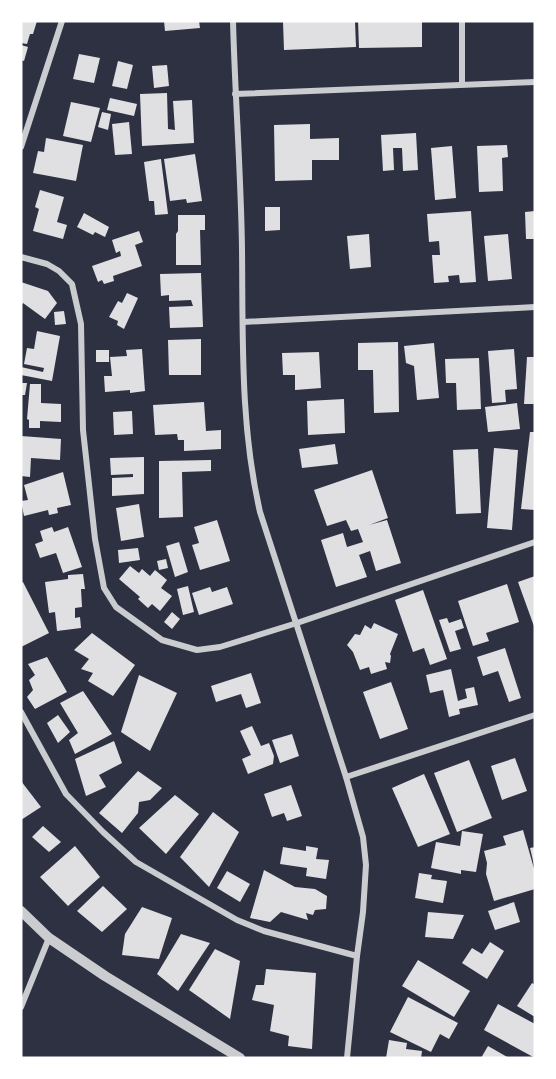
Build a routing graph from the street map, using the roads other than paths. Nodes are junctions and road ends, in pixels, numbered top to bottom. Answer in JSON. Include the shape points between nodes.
{"nodes":[{"id":1,"x":62,"y":21,"type":"edge"},
{"id":2,"x":233,"y":21,"type":"edge"},
{"id":3,"x":462,"y":21,"type":"edge"},
{"id":4,"x":535,"y":82,"type":"edge"},
{"id":5,"x":462,"y":84,"type":"junction"},
{"id":6,"x":235,"y":94,"type":"junction"},
{"id":7,"x":21,"y":147,"type":"edge"},
{"id":8,"x":21,"y":257,"type":"edge"},
{"id":9,"x":535,"y":308,"type":"edge"},
{"id":10,"x":243,"y":322,"type":"junction"},
{"id":11,"x":535,"y":542,"type":"edge"},
{"id":12,"x":297,"y":623,"type":"junction"},
{"id":13,"x":21,"y":712,"type":"edge"},
{"id":14,"x":535,"y":715,"type":"edge"},
{"id":15,"x":346,"y":777,"type":"junction"},
{"id":16,"x":21,"y":911,"type":"edge"},
{"id":17,"x":49,"y":938,"type":"junction"},
{"id":18,"x":357,"y":956,"type":"junction"},
{"id":19,"x":21,"y":1007,"type":"edge"},
{"id":20,"x":240,"y":1058,"type":"edge"},
{"id":21,"x":347,"y":1058,"type":"edge"}],
"edges":[{"from":1,"to":7,"type":"street"},
{"from":2,"to":6,"type":"street"},
{"from":3,"to":5,"type":"street"},
{"from":4,"to":5,"type":"street"},
{"from":5,"to":6,"type":"street"},
{"from":6,"to":10,"type":"street"},
{"from":8,"to":12,"type":"street","via":[[59,271],[72,284],[75,294],[81,324],[83,430],[89,485],[104,588],[110,600],[162,640],[197,650],[220,647]]},
{"from":9,"to":10,"type":"street"},
{"from":10,"to":12,"type":"street","via":[[245,418],[252,475],[260,512]]},
{"from":11,"to":12,"type":"street"},
{"from":12,"to":15,"type":"street"},
{"from":13,"to":18,"type":"street","via":[[66,794],[136,862],[237,920],[282,937]]},
{"from":14,"to":15,"type":"street"},
{"from":15,"to":18,"type":"street","via":[[363,837],[366,865]]},
{"from":16,"to":17,"type":"street"},
{"from":17,"to":19,"type":"street"},
{"from":17,"to":20,"type":"street"},
{"from":18,"to":21,"type":"street"}]}
